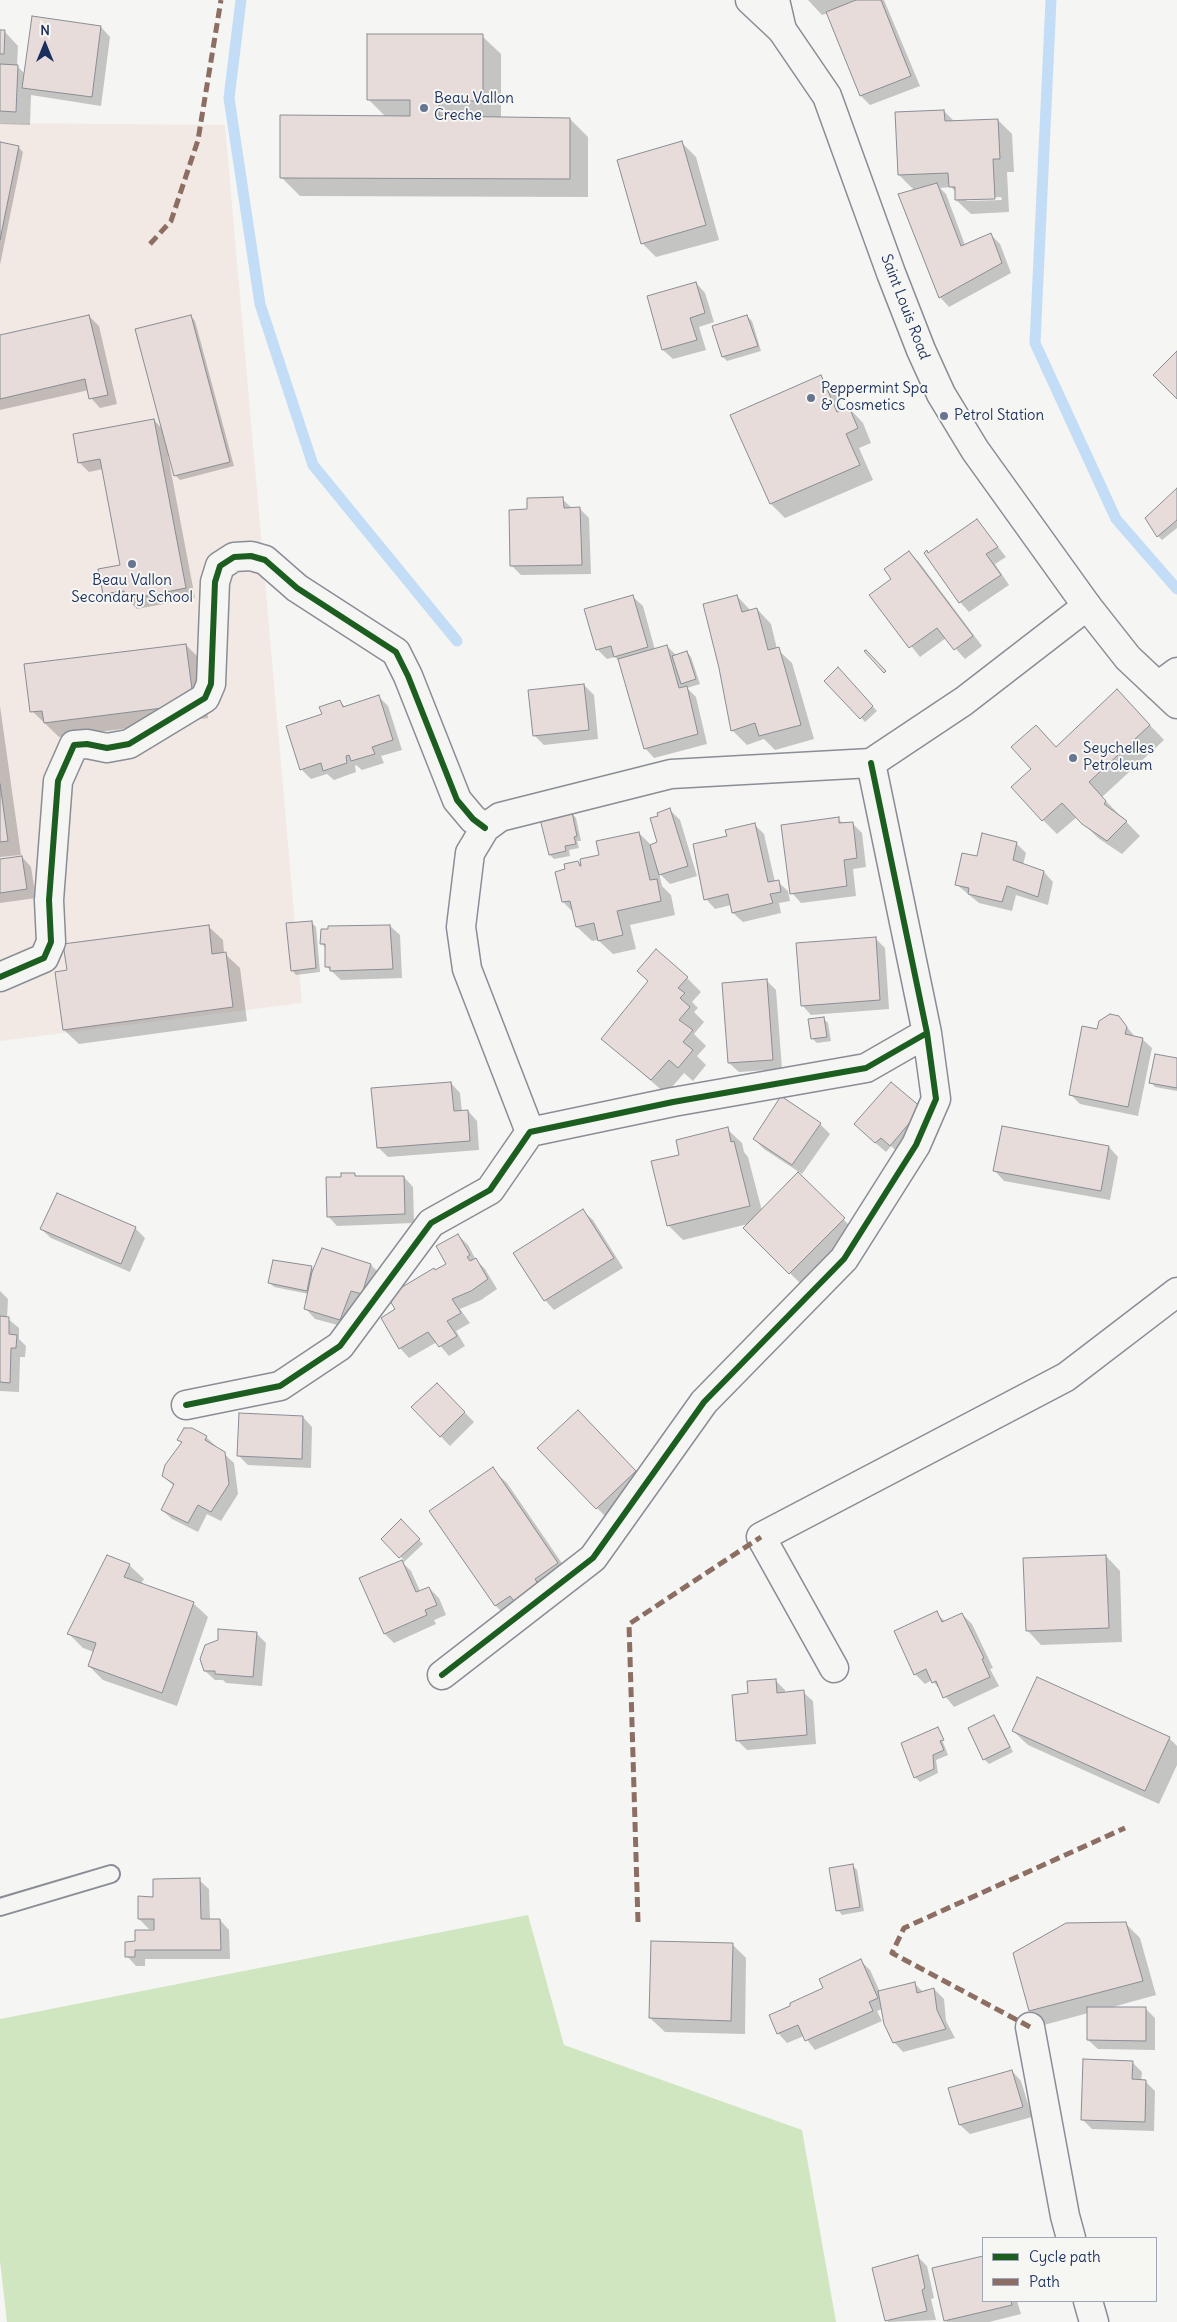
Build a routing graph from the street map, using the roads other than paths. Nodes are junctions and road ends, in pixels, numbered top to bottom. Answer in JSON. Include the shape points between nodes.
{"nodes":[{"id":1,"x":750,"y":0,"type":"edge"},
{"id":2,"x":775,"y":0,"type":"edge"},
{"id":3,"x":782,"y":30,"type":"junction"},
{"id":4,"x":1087,"y":606,"type":"junction"},
{"id":5,"x":1171,"y":687,"type":"edge"},
{"id":6,"x":871,"y":763,"type":"junction"},
{"id":7,"x":485,"y":828,"type":"junction"},
{"id":8,"x":0,"y":977,"type":"edge"},
{"id":9,"x":927,"y":1033,"type":"junction"},
{"id":10,"x":530,"y":1132,"type":"junction"},
{"id":11,"x":1177,"y":1292,"type":"edge"},
{"id":12,"x":186,"y":1405,"type":"dead end"},
{"id":13,"x":834,"y":1668,"type":"dead end"},
{"id":14,"x":442,"y":1676,"type":"dead end"},
{"id":15,"x":111,"y":1874,"type":"dead end"},
{"id":16,"x":0,"y":1907,"type":"edge"},
{"id":17,"x":1030,"y":2026,"type":"dead end"},
{"id":18,"x":1071,"y":2237,"type":"edge"},
{"id":19,"x":1088,"y":2302,"type":"edge"},
{"id":20,"x":1094,"y":2322,"type":"edge"}],
"edges":[{"from":1,"to":3,"type":"street"},
{"from":2,"to":3,"type":"street"},
{"from":3,"to":4,"type":"street","name":"Saint Louis Road","via":[[828,96],[891,273],[941,394],[975,450]]},
{"from":4,"to":5,"type":"street","name":"Saint Louis Road","via":[[1128,658]]},
{"from":4,"to":6,"type":"street","via":[[964,701]]},
{"from":6,"to":7,"type":"street","via":[[671,774],[500,817]]},
{"from":6,"to":9,"type":"street"},
{"from":7,"to":8,"type":"street","via":[[457,800],[396,652],[297,588],[265,560],[251,556],[234,557],[220,566],[215,582],[211,684],[205,698],[129,744],[107,748],[74,745],[58,781],[49,900],[51,942],[44,958]]},
{"from":7,"to":10,"type":"street","via":[[470,853],[461,928],[467,968]]},
{"from":9,"to":10,"type":"street","via":[[866,1068],[673,1102]]},
{"from":9,"to":14,"type":"street","via":[[936,1100],[916,1145],[844,1259],[704,1402],[593,1558]]},
{"from":10,"to":12,"type":"street","via":[[490,1190],[431,1223],[340,1346],[280,1386]]},
{"from":11,"to":13,"type":"street","via":[[1066,1377],[761,1537]]},
{"from":15,"to":16,"type":"lane"},
{"from":17,"to":18,"type":"street","via":[[1064,2216]]},
{"from":19,"to":20,"type":"street"}]}
